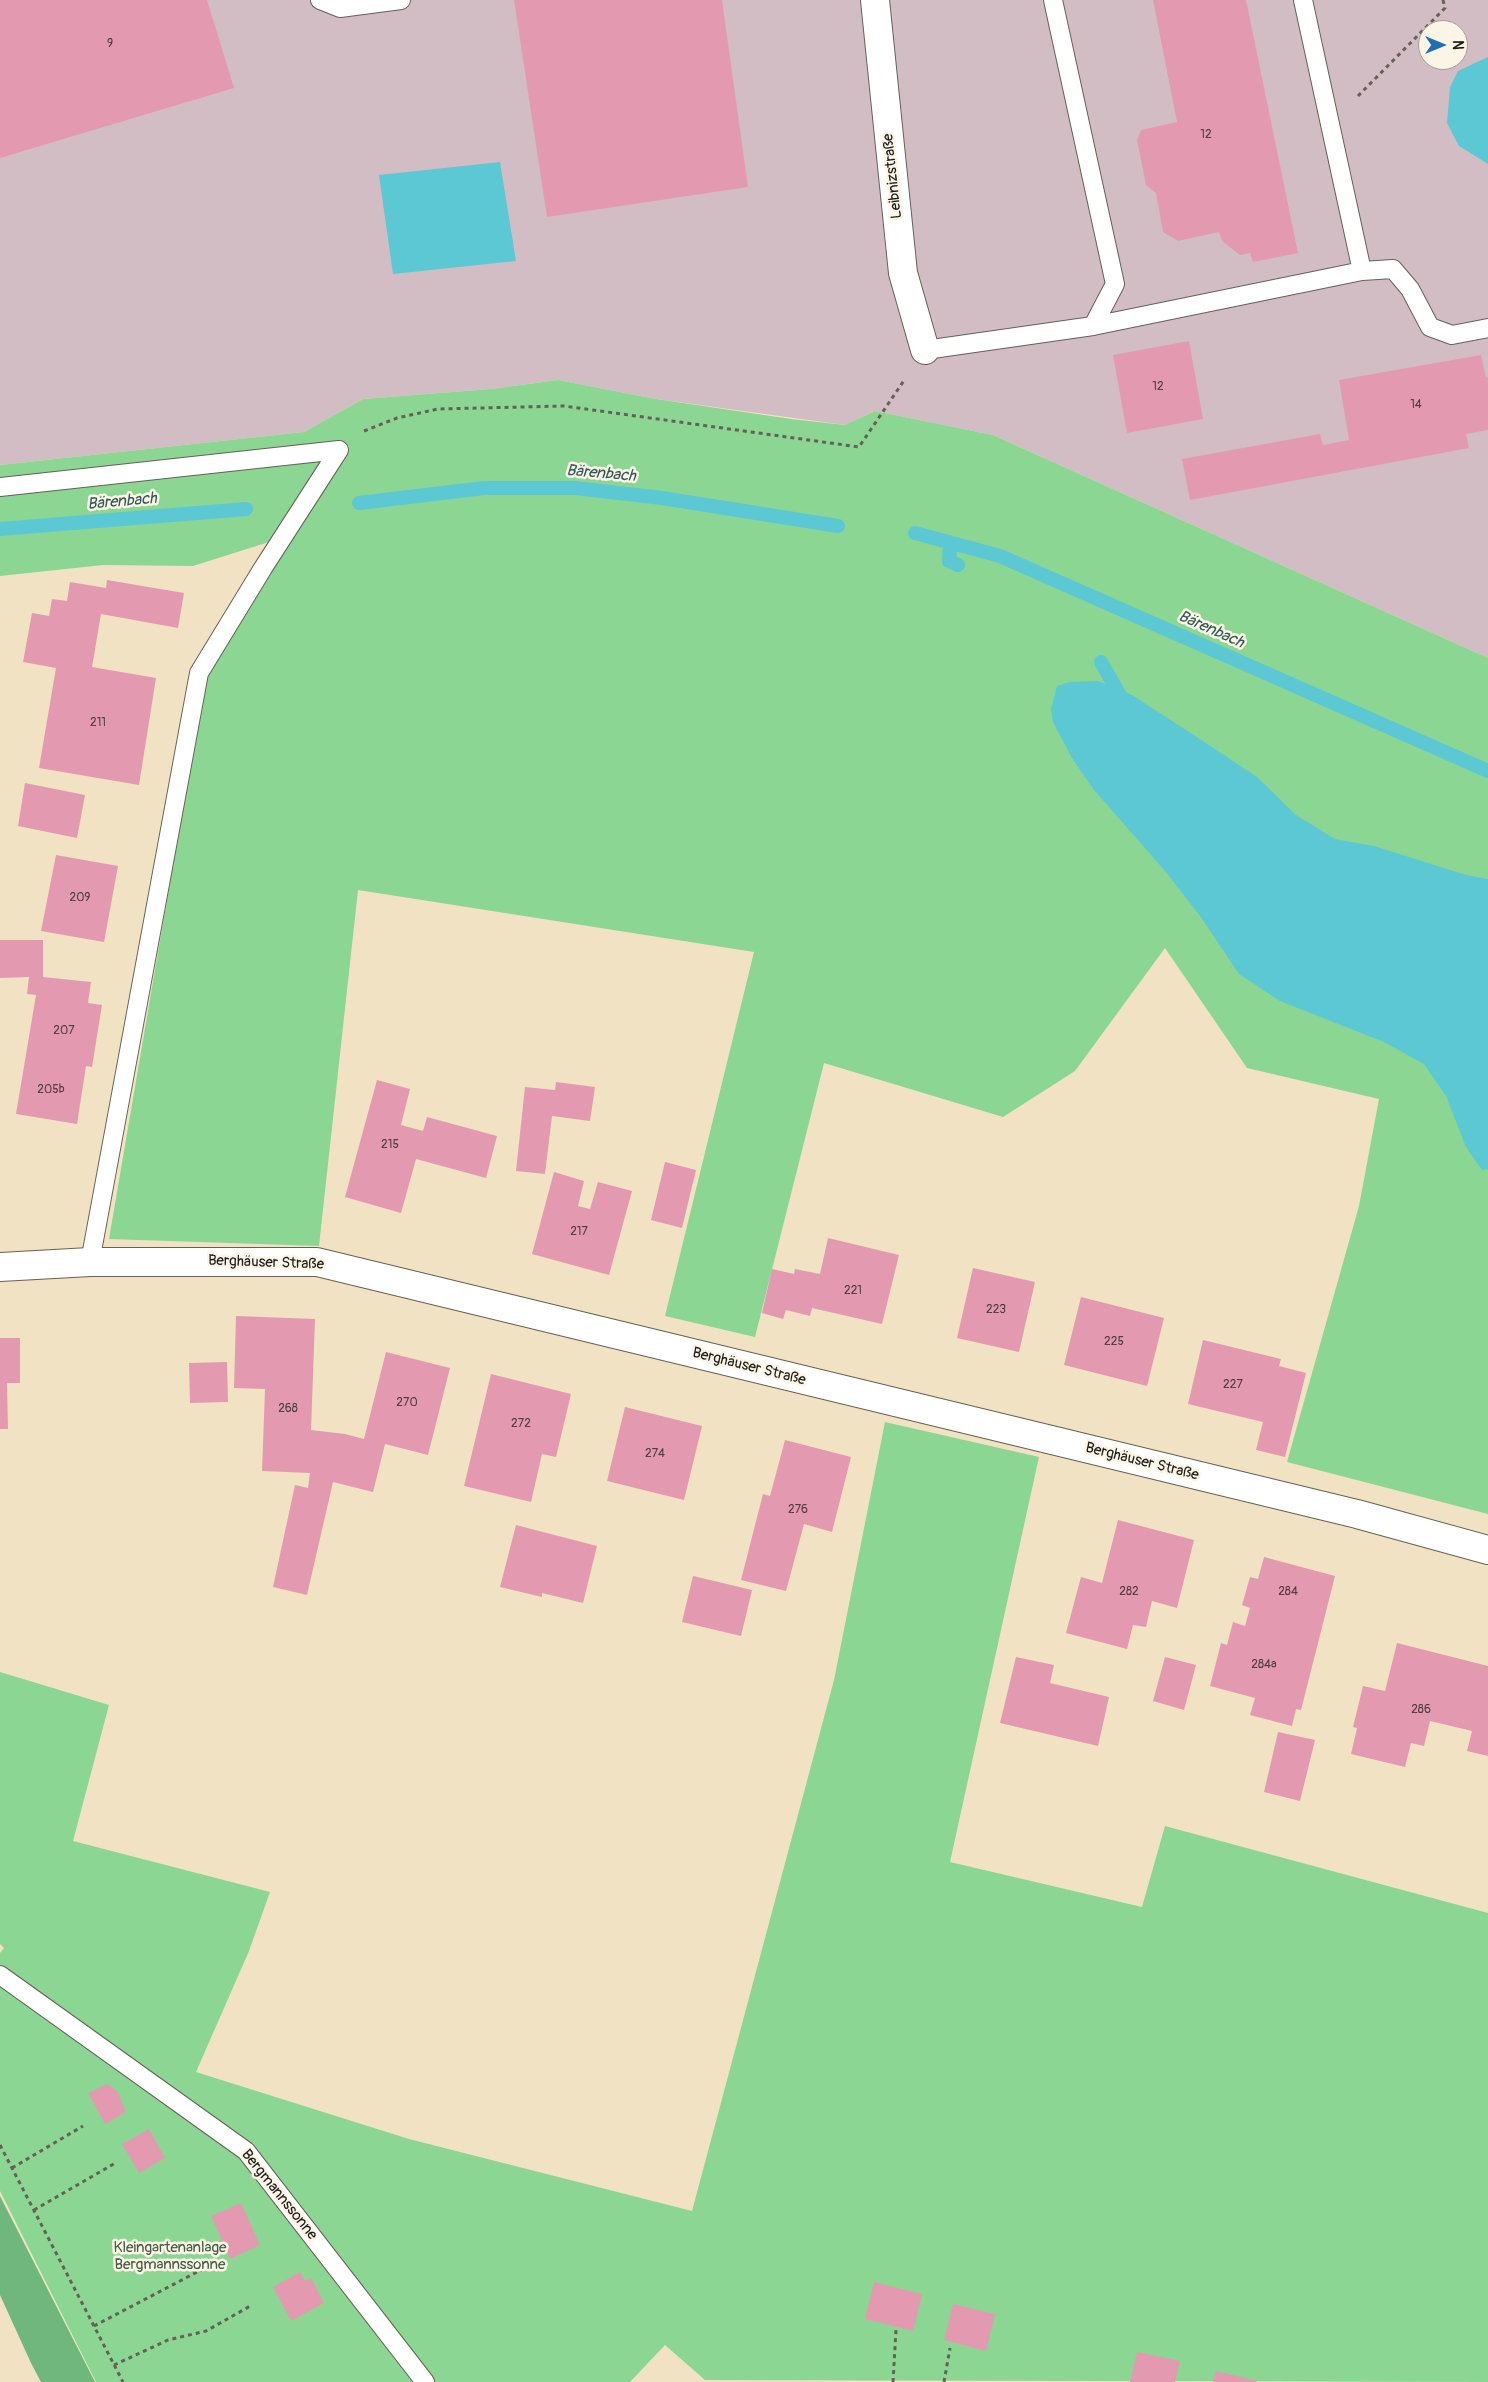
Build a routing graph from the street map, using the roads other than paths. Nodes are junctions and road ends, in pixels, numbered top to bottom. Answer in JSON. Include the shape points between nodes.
{"nodes":[{"id":1,"x":320,"y":0,"type":"edge"},
{"id":2,"x":401,"y":0,"type":"edge"},
{"id":3,"x":875,"y":0,"type":"edge"},
{"id":4,"x":1053,"y":0,"type":"edge"},
{"id":5,"x":1303,"y":0,"type":"edge"},
{"id":6,"x":1362,"y":271,"type":"junction"},
{"id":7,"x":1092,"y":326,"type":"junction"},
{"id":8,"x":1488,"y":328,"type":"edge"},
{"id":9,"x":925,"y":350,"type":"joint"},
{"id":10,"x":0,"y":487,"type":"edge"},
{"id":11,"x":90,"y":1262,"type":"junction"},
{"id":12,"x":0,"y":1267,"type":"edge"},
{"id":13,"x":1488,"y":1550,"type":"edge"},
{"id":14,"x":0,"y":1975,"type":"edge"},
{"id":15,"x":425,"y":2382,"type":"edge"}],
"edges":[{"from":1,"to":2,"type":"lane","via":[[340,8]]},
{"from":3,"to":9,"type":"street","name":"Leibnizstraße","via":[[903,273]]},
{"from":4,"to":7,"type":"lane","via":[[1115,284]]},
{"from":5,"to":6,"type":"lane"},
{"from":6,"to":7,"type":"lane"},
{"from":6,"to":8,"type":"lane","via":[[1393,269],[1410,289],[1430,327],[1452,335]]},
{"from":7,"to":9,"type":"lane"},
{"from":10,"to":11,"type":"lane","via":[[339,450],[199,673]]},
{"from":11,"to":12,"type":"street","name":"Berghäuser Straße"},
{"from":11,"to":13,"type":"street","name":"Berghäuser Straße","via":[[316,1262],[1357,1514]]},
{"from":14,"to":15,"type":"lane","name":"Bergmannssonne","via":[[246,2151]]}]}
